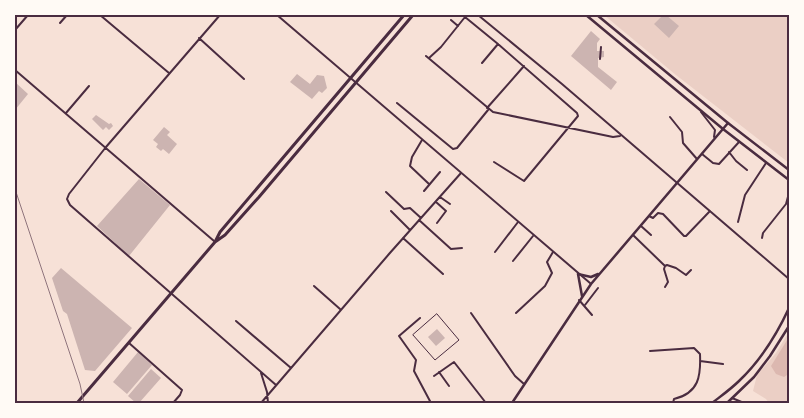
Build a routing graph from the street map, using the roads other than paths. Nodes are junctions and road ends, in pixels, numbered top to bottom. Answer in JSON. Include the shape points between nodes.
{"nodes":[{"id":1,"x":28,"y":15,"type":"edge"},
{"id":2,"x":67,"y":15,"type":"edge"},
{"id":3,"x":100,"y":15,"type":"edge"},
{"id":4,"x":220,"y":15,"type":"edge"},
{"id":5,"x":277,"y":15,"type":"edge"},
{"id":6,"x":404,"y":15,"type":"edge"},
{"id":7,"x":413,"y":15,"type":"edge"},
{"id":8,"x":478,"y":15,"type":"edge"},
{"id":9,"x":586,"y":15,"type":"edge"},
{"id":10,"x":597,"y":15,"type":"edge"},
{"id":11,"x":451,"y":20,"type":"dead end"},
{"id":12,"x":60,"y":23,"type":"dead end"},
{"id":13,"x":458,"y":26,"type":"junction"},
{"id":14,"x":15,"y":30,"type":"edge"},
{"id":15,"x":200,"y":38,"type":"junction"},
{"id":16,"x":498,"y":44,"type":"junction"},
{"id":17,"x":600,"y":47,"type":"dead end"},
{"id":18,"x":600,"y":59,"type":"dead end"},
{"id":19,"x":482,"y":63,"type":"dead end"},
{"id":20,"x":524,"y":66,"type":"junction"},
{"id":21,"x":15,"y":70,"type":"edge"},
{"id":22,"x":170,"y":74,"type":"junction"},
{"id":23,"x":244,"y":78,"type":"dead end"},
{"id":24,"x":351,"y":78,"type":"junction"},
{"id":25,"x":356,"y":83,"type":"junction"},
{"id":26,"x":89,"y":86,"type":"dead end"},
{"id":27,"x":397,"y":103,"type":"dead end"},
{"id":28,"x":488,"y":109,"type":"junction"},
{"id":29,"x":700,"y":110,"type":"junction"},
{"id":30,"x":66,"y":114,"type":"junction"},
{"id":31,"x":670,"y":117,"type":"dead end"},
{"id":32,"x":728,"y":123,"type":"junction"},
{"id":33,"x":569,"y":128,"type":"junction"},
{"id":34,"x":723,"y":129,"type":"junction"},
{"id":35,"x":622,"y":136,"type":"junction"},
{"id":36,"x":422,"y":140,"type":"junction"},
{"id":37,"x":714,"y":140,"type":"junction"},
{"id":38,"x":740,"y":142,"type":"junction"},
{"id":39,"x":106,"y":147,"type":"junction"},
{"id":40,"x":729,"y":152,"type":"junction"},
{"id":41,"x":702,"y":154,"type":"junction"},
{"id":42,"x":697,"y":159,"type":"junction"},
{"id":43,"x":494,"y":162,"type":"dead end"},
{"id":44,"x":766,"y":163,"type":"junction"},
{"id":45,"x":747,"y":170,"type":"dead end"},
{"id":46,"x":789,"y":170,"type":"edge"},
{"id":47,"x":440,"y":172,"type":"dead end"},
{"id":48,"x":461,"y":174,"type":"junction"},
{"id":49,"x":789,"y":180,"type":"edge"},
{"id":50,"x":677,"y":183,"type":"junction"},
{"id":51,"x":430,"y":184,"type":"junction"},
{"id":52,"x":424,"y":191,"type":"dead end"},
{"id":53,"x":386,"y":192,"type":"dead end"},
{"id":54,"x":789,"y":193,"type":"edge"},
{"id":55,"x":440,"y":197,"type":"junction"},
{"id":56,"x":436,"y":202,"type":"junction"},
{"id":57,"x":450,"y":204,"type":"dead end"},
{"id":58,"x":391,"y":211,"type":"dead end"},
{"id":59,"x":710,"y":211,"type":"junction"},
{"id":60,"x":649,"y":216,"type":"junction"},
{"id":61,"x":420,"y":219,"type":"junction"},
{"id":62,"x":518,"y":222,"type":"junction"},
{"id":63,"x":738,"y":222,"type":"dead end"},
{"id":64,"x":437,"y":223,"type":"dead end"},
{"id":65,"x":641,"y":226,"type":"junction"},
{"id":66,"x":410,"y":230,"type":"junction"},
{"id":67,"x":633,"y":235,"type":"junction"},
{"id":68,"x":651,"y":235,"type":"dead end"},
{"id":69,"x":534,"y":236,"type":"junction"},
{"id":70,"x":403,"y":238,"type":"junction"},
{"id":71,"x":762,"y":238,"type":"dead end"},
{"id":72,"x":215,"y":242,"type":"junction"},
{"id":73,"x":462,"y":248,"type":"dead end"},
{"id":74,"x":495,"y":252,"type":"dead end"},
{"id":75,"x":553,"y":252,"type":"junction"},
{"id":76,"x":513,"y":261,"type":"dead end"},
{"id":77,"x":665,"y":266,"type":"junction"},
{"id":78,"x":691,"y":270,"type":"dead end"},
{"id":79,"x":443,"y":274,"type":"dead end"},
{"id":80,"x":578,"y":274,"type":"junction"},
{"id":81,"x":599,"y":274,"type":"junction"},
{"id":82,"x":789,"y":279,"type":"edge"},
{"id":83,"x":591,"y":284,"type":"junction"},
{"id":84,"x":314,"y":286,"type":"dead end"},
{"id":85,"x":665,"y":287,"type":"dead end"},
{"id":86,"x":598,"y":288,"type":"dead end"},
{"id":87,"x":171,"y":294,"type":"junction"},
{"id":88,"x":582,"y":296,"type":"junction"},
{"id":89,"x":579,"y":300,"type":"junction"},
{"id":90,"x":585,"y":306,"type":"junction"},
{"id":91,"x":789,"y":308,"type":"edge"},
{"id":92,"x":341,"y":310,"type":"junction"},
{"id":93,"x":471,"y":313,"type":"dead end"},
{"id":94,"x":516,"y":313,"type":"dead end"},
{"id":95,"x":437,"y":314,"type":"joint"},
{"id":96,"x":592,"y":314,"type":"dead end"},
{"id":97,"x":420,"y":318,"type":"dead end"},
{"id":98,"x":236,"y":321,"type":"dead end"},
{"id":99,"x":789,"y":326,"type":"edge"},
{"id":100,"x":129,"y":343,"type":"junction"},
{"id":101,"x":650,"y":351,"type":"dead end"},
{"id":102,"x":700,"y":361,"type":"junction"},
{"id":103,"x":756,"y":362,"type":"junction"},
{"id":104,"x":723,"y":364,"type":"dead end"},
{"id":105,"x":763,"y":366,"type":"junction"},
{"id":106,"x":291,"y":368,"type":"junction"},
{"id":107,"x":439,"y":372,"type":"junction"},
{"id":108,"x":261,"y":373,"type":"junction"},
{"id":109,"x":434,"y":376,"type":"dead end"},
{"id":110,"x":276,"y":384,"type":"junction"},
{"id":111,"x":524,"y":384,"type":"junction"},
{"id":112,"x":449,"y":386,"type":"dead end"},
{"id":113,"x":723,"y":394,"type":"junction"},
{"id":114,"x":268,"y":395,"type":"junction"},
{"id":115,"x":732,"y":398,"type":"junction"},
{"id":116,"x":728,"y":402,"type":"edge"},
{"id":117,"x":77,"y":403,"type":"edge"},
{"id":118,"x":174,"y":403,"type":"edge"},
{"id":119,"x":260,"y":403,"type":"edge"},
{"id":120,"x":268,"y":403,"type":"edge"},
{"id":121,"x":431,"y":403,"type":"edge"},
{"id":122,"x":486,"y":403,"type":"edge"},
{"id":123,"x":512,"y":403,"type":"edge"},
{"id":124,"x":673,"y":403,"type":"edge"},
{"id":125,"x":712,"y":403,"type":"edge"},
{"id":126,"x":744,"y":403,"type":"edge"}],
"edges":[{"from":1,"to":14,"type":"street"},
{"from":2,"to":12,"type":"street"},
{"from":3,"to":22,"type":"street"},
{"from":4,"to":15,"type":"street"},
{"from":5,"to":24,"type":"street"},
{"from":6,"to":24,"type":"highway"},
{"from":7,"to":25,"type":"highway"},
{"from":8,"to":35,"type":"street"},
{"from":9,"to":29,"type":"main road"},
{"from":10,"to":32,"type":"main road"},
{"from":11,"to":13,"type":"street"},
{"from":13,"to":16,"type":"street","via":[[465,17]]},
{"from":13,"to":28,"type":"street","via":[[441,47],[427,57]]},
{"from":15,"to":22,"type":"street"},
{"from":15,"to":23,"type":"street"},
{"from":16,"to":19,"type":"street"},
{"from":16,"to":20,"type":"street"},
{"from":17,"to":18,"type":"street"},
{"from":20,"to":28,"type":"street"},
{"from":20,"to":33,"type":"street","via":[[578,114]]},
{"from":21,"to":30,"type":"street"},
{"from":22,"to":39,"type":"street"},
{"from":24,"to":25,"type":"street"},
{"from":24,"to":72,"type":"highway","via":[[220,232]]},
{"from":25,"to":36,"type":"street"},
{"from":25,"to":72,"type":"highway","via":[[231,229]]},
{"from":26,"to":30,"type":"street"},
{"from":27,"to":28,"type":"street","via":[[453,149]]},
{"from":28,"to":33,"type":"street"},
{"from":29,"to":34,"type":"main road"},
{"from":29,"to":37,"type":"street","via":[[715,130]]},
{"from":30,"to":39,"type":"street"},
{"from":31,"to":42,"type":"street","via":[[682,132],[683,143]]},
{"from":32,"to":34,"type":"main road"},
{"from":32,"to":46,"type":"main road"},
{"from":33,"to":35,"type":"street"},
{"from":33,"to":43,"type":"street","via":[[524,180]]},
{"from":34,"to":37,"type":"main road"},
{"from":34,"to":38,"type":"main road"},
{"from":35,"to":50,"type":"street"},
{"from":36,"to":48,"type":"street"},
{"from":36,"to":51,"type":"street","via":[[410,166]]},
{"from":37,"to":41,"type":"main road"},
{"from":38,"to":40,"type":"street"},
{"from":38,"to":44,"type":"main road"},
{"from":39,"to":72,"type":"street"},
{"from":39,"to":87,"type":"street","via":[[67,199]]},
{"from":40,"to":41,"type":"street","via":[[716,165]]},
{"from":40,"to":45,"type":"street"},
{"from":41,"to":42,"type":"main road"},
{"from":42,"to":50,"type":"main road"},
{"from":44,"to":49,"type":"main road"},
{"from":44,"to":63,"type":"street","via":[[746,195]]},
{"from":47,"to":51,"type":"street"},
{"from":48,"to":55,"type":"street"},
{"from":48,"to":62,"type":"street"},
{"from":50,"to":59,"type":"street"},
{"from":50,"to":60,"type":"main road"},
{"from":51,"to":52,"type":"street"},
{"from":53,"to":61,"type":"street"},
{"from":54,"to":71,"type":"street","via":[[786,204],[762,233]]},
{"from":55,"to":56,"type":"street"},
{"from":55,"to":57,"type":"street"},
{"from":56,"to":61,"type":"street"},
{"from":56,"to":64,"type":"street","via":[[446,211]]},
{"from":58,"to":66,"type":"street"},
{"from":59,"to":60,"type":"street","via":[[686,236],[663,214],[658,213],[653,218]]},
{"from":59,"to":82,"type":"street"},
{"from":60,"to":65,"type":"main road"},
{"from":61,"to":66,"type":"street"},
{"from":61,"to":73,"type":"street","via":[[451,249]]},
{"from":62,"to":69,"type":"street"},
{"from":62,"to":74,"type":"street"},
{"from":65,"to":67,"type":"main road"},
{"from":65,"to":68,"type":"street"},
{"from":66,"to":70,"type":"street"},
{"from":67,"to":77,"type":"street"},
{"from":67,"to":81,"type":"main road"},
{"from":69,"to":75,"type":"street"},
{"from":69,"to":76,"type":"street"},
{"from":70,"to":79,"type":"street"},
{"from":70,"to":92,"type":"street"},
{"from":72,"to":87,"type":"highway"},
{"from":75,"to":80,"type":"street"},
{"from":75,"to":94,"type":"street","via":[[547,262],[552,273],[549,280]]},
{"from":77,"to":78,"type":"street","via":[[685,274]]},
{"from":77,"to":85,"type":"street","via":[[668,282]]},
{"from":80,"to":81,"type":"main road","via":[[591,277]]},
{"from":80,"to":83,"type":"street"},
{"from":80,"to":88,"type":"main road"},
{"from":81,"to":83,"type":"main road"},
{"from":83,"to":88,"type":"main road"},
{"from":84,"to":92,"type":"street"},
{"from":86,"to":90,"type":"street"},
{"from":87,"to":100,"type":"highway"},
{"from":87,"to":108,"type":"street"},
{"from":88,"to":89,"type":"main road"},
{"from":89,"to":90,"type":"street"},
{"from":89,"to":111,"type":"main road"},
{"from":90,"to":96,"type":"street"},
{"from":91,"to":103,"type":"main road"},
{"from":92,"to":106,"type":"street"},
{"from":93,"to":111,"type":"street"},
{"from":95,"to":95,"type":"street","via":[[413,334],[435,360],[458,340]]},
{"from":97,"to":121,"type":"street","via":[[399,336],[416,360],[414,371]]},
{"from":98,"to":106,"type":"street"},
{"from":99,"to":105,"type":"main road"},
{"from":100,"to":117,"type":"highway"},
{"from":100,"to":118,"type":"street","via":[[182,390]]},
{"from":101,"to":102,"type":"street","via":[[694,348],[700,354]]},
{"from":102,"to":104,"type":"street"},
{"from":102,"to":124,"type":"street","via":[[701,372],[696,385]]},
{"from":103,"to":105,"type":"main road"},
{"from":103,"to":113,"type":"main road","via":[[739,382]]},
{"from":105,"to":115,"type":"main road"},
{"from":106,"to":110,"type":"street"},
{"from":107,"to":109,"type":"street"},
{"from":107,"to":112,"type":"street"},
{"from":107,"to":122,"type":"street","via":[[454,362]]},
{"from":108,"to":110,"type":"street"},
{"from":108,"to":114,"type":"street"},
{"from":110,"to":114,"type":"street"},
{"from":111,"to":123,"type":"main road"},
{"from":113,"to":116,"type":"main road"},
{"from":113,"to":125,"type":"main road"},
{"from":114,"to":119,"type":"street"},
{"from":114,"to":120,"type":"street"},
{"from":115,"to":116,"type":"main road"},
{"from":115,"to":126,"type":"street"}]}
